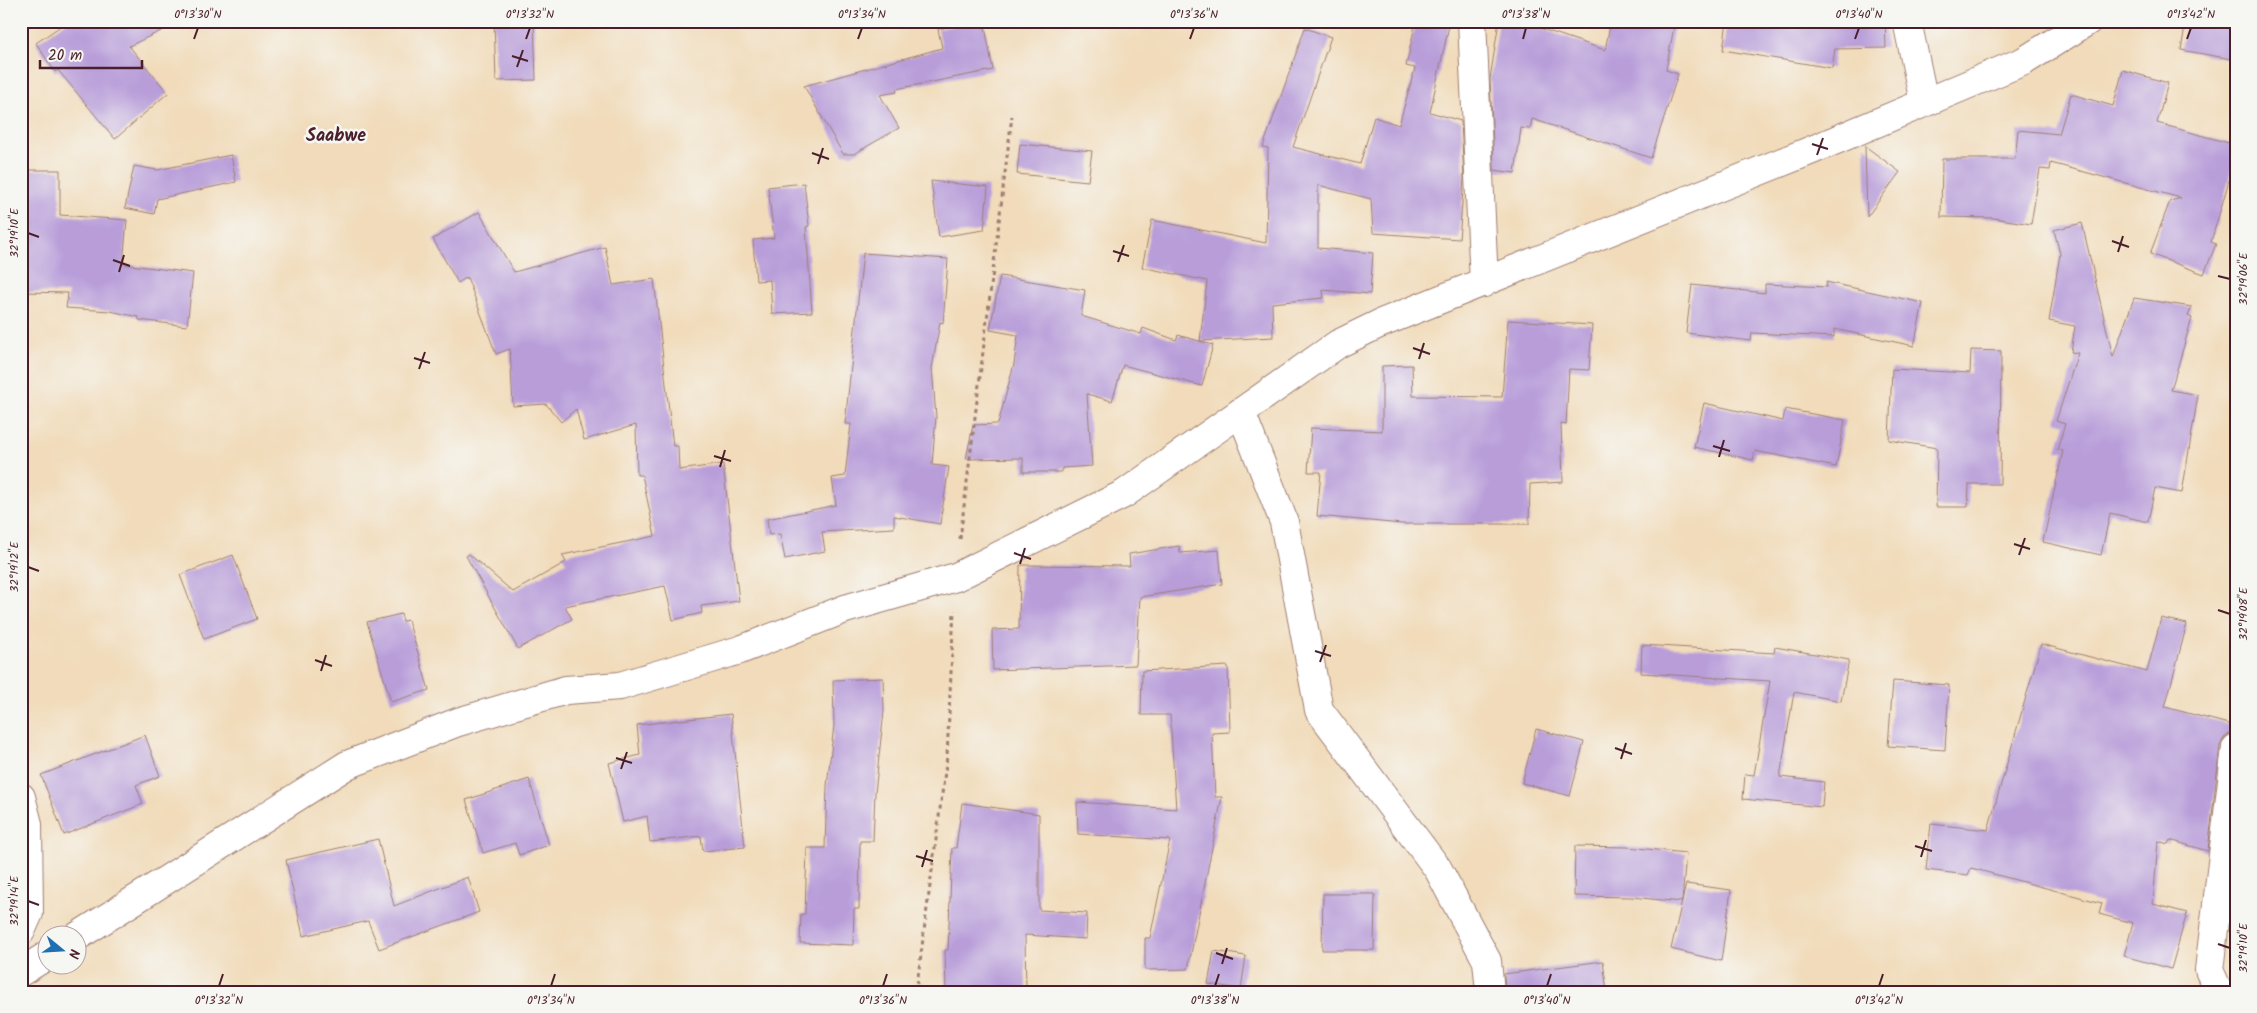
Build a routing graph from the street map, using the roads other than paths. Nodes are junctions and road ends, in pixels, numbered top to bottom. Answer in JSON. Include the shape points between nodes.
{"nodes":[{"id":1,"x":1472,"y":21,"type":"edge"},
{"id":2,"x":1907,"y":21,"type":"edge"},
{"id":3,"x":2088,"y":21,"type":"edge"},
{"id":4,"x":1924,"y":102,"type":"junction"},
{"id":5,"x":1484,"y":283,"type":"junction"},
{"id":6,"x":1241,"y":412,"type":"junction"},
{"id":7,"x":2236,"y":748,"type":"edge"},
{"id":8,"x":21,"y":797,"type":"edge"},
{"id":9,"x":88,"y":930,"type":"edge"},
{"id":10,"x":21,"y":931,"type":"edge"},
{"id":11,"x":38,"y":961,"type":"edge"},
{"id":12,"x":21,"y":972,"type":"edge"},
{"id":13,"x":1490,"y":992,"type":"edge"},
{"id":14,"x":2219,"y":992,"type":"edge"}],
"edges":[{"from":1,"to":5,"type":"street"},
{"from":2,"to":4,"type":"street"},
{"from":3,"to":4,"type":"street","via":[[2024,61]]},
{"from":4,"to":5,"type":"street"},
{"from":5,"to":6,"type":"street","via":[[1378,324],[1338,344]]},
{"from":6,"to":9,"type":"street","via":[[1124,494],[956,577],[845,609],[740,650],[630,683],[566,690],[458,722],[347,765]]},
{"from":6,"to":13,"type":"street","via":[[1284,522],[1319,710],[1438,869],[1487,961]]},
{"from":7,"to":14,"type":"street","via":[[2209,970]]},
{"from":8,"to":10,"type":"street","via":[[28,824],[29,913]]},
{"from":11,"to":12,"type":"street"}]}
